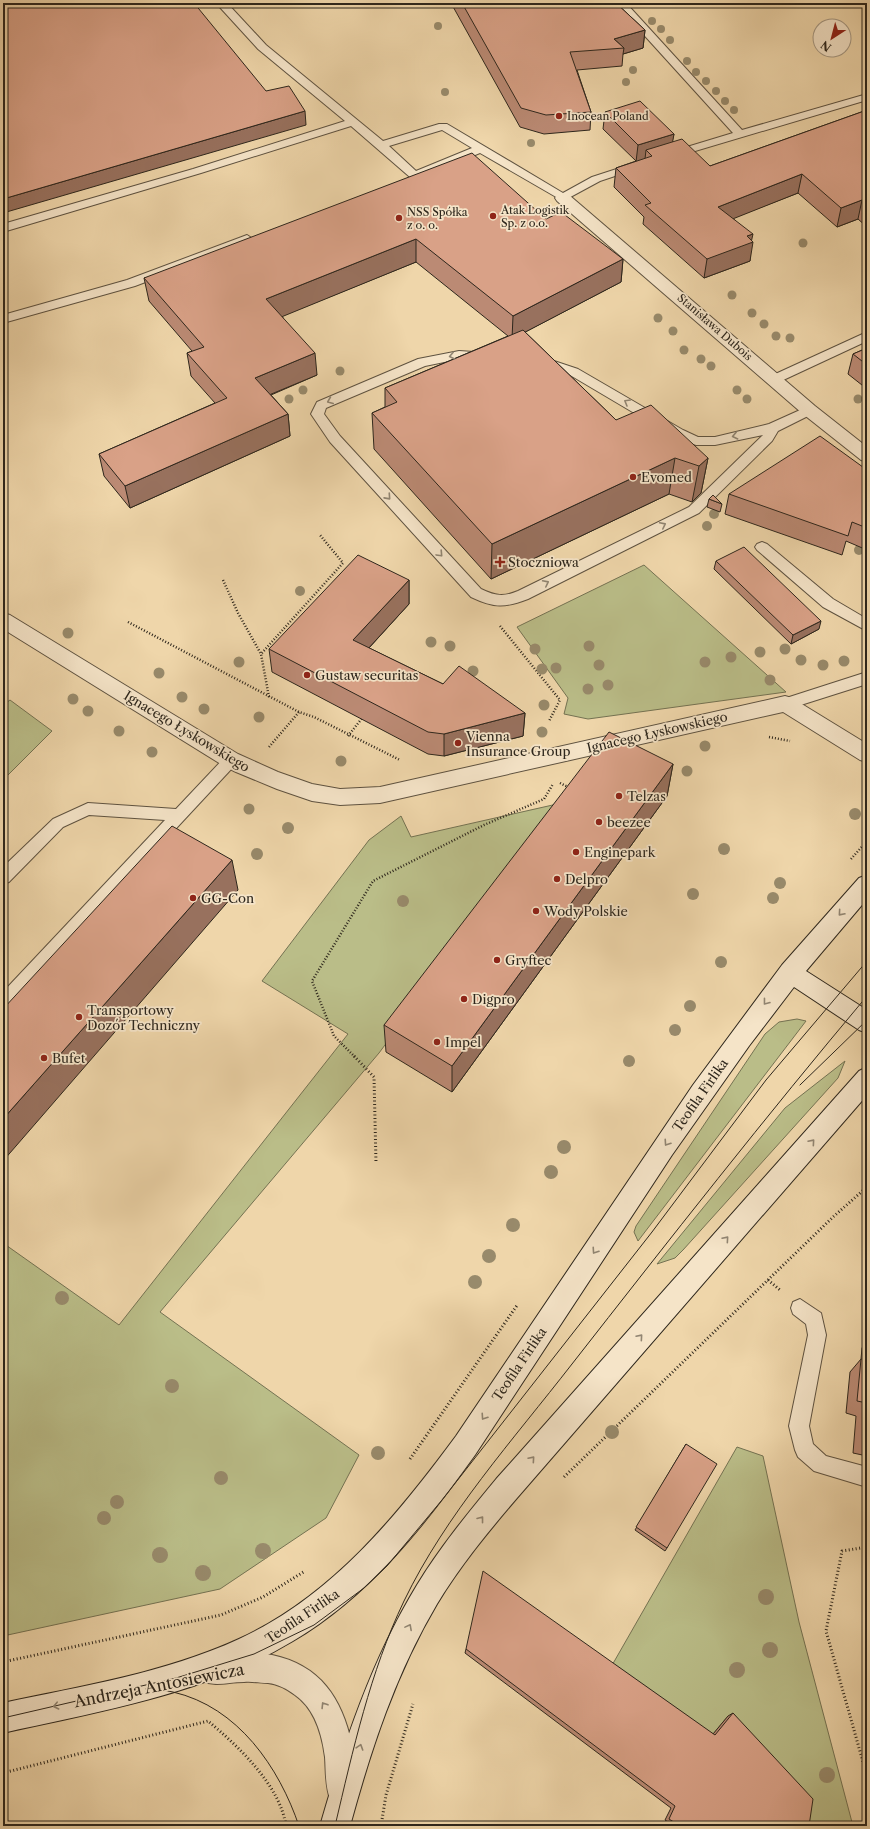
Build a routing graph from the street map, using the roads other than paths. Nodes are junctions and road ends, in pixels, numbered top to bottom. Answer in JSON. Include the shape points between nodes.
{"nodes":[{"id":1,"x":221,"y":3,"type":"edge"},
{"id":2,"x":620,"y":3,"type":"edge"},
{"id":3,"x":867,"y":97,"type":"edge"},
{"id":4,"x":352,"y":122,"type":"junction"},
{"id":5,"x":740,"y":134,"type":"junction"},
{"id":6,"x":381,"y":145,"type":"junction"},
{"id":7,"x":482,"y":148,"type":"junction"},
{"id":8,"x":660,"y":158,"type":"edge"},
{"id":9,"x":646,"y":162,"type":"edge"},
{"id":10,"x":415,"y":176,"type":"junction"},
{"id":11,"x":400,"y":181,"type":"edge"},
{"id":12,"x":564,"y":198,"type":"junction"},
{"id":13,"x":3,"y":228,"type":"edge"},
{"id":14,"x":258,"y":235,"type":"edge"},
{"id":15,"x":3,"y":319,"type":"edge"},
{"id":16,"x":867,"y":336,"type":"edge"},
{"id":17,"x":496,"y":357,"type":"edge"},
{"id":18,"x":526,"y":359,"type":"edge"},
{"id":19,"x":775,"y":379,"type":"junction"},
{"id":20,"x":809,"y":410,"type":"junction"},
{"id":21,"x":773,"y":428,"type":"junction"},
{"id":22,"x":867,"y":456,"type":"edge"},
{"id":23,"x":762,"y":547,"type":"dead end"},
{"id":24,"x":3,"y":620,"type":"edge"},
{"id":25,"x":867,"y":626,"type":"edge"},
{"id":26,"x":867,"y":678,"type":"edge"},
{"id":27,"x":785,"y":704,"type":"junction"},
{"id":28,"x":867,"y":754,"type":"edge"},
{"id":29,"x":231,"y":760,"type":"junction"},
{"id":30,"x":178,"y":815,"type":"junction"},
{"id":31,"x":3,"y":877,"type":"edge"},
{"id":32,"x":867,"y":884,"type":"edge"},
{"id":33,"x":790,"y":972,"type":"junction"},
{"id":34,"x":3,"y":1003,"type":"edge"},
{"id":35,"x":867,"y":1023,"type":"edge"},
{"id":36,"x":867,"y":1078,"type":"edge"},
{"id":37,"x":800,"y":1308,"type":"dead end"},
{"id":38,"x":867,"y":1476,"type":"edge"},
{"id":39,"x":176,"y":1678,"type":"junction"},
{"id":40,"x":3,"y":1718,"type":"edge"},
{"id":41,"x":335,"y":1825,"type":"edge"}],
"edges":[{"from":1,"to":4,"type":"lane","via":[[262,47]]},
{"from":2,"to":5,"type":"lane"},
{"from":3,"to":5,"type":"lane"},
{"from":4,"to":6,"type":"lane"},
{"from":4,"to":13,"type":"lane"},
{"from":5,"to":8,"type":"lane"},
{"from":6,"to":7,"type":"lane","via":[[443,126]]},
{"from":6,"to":10,"type":"lane"},
{"from":7,"to":10,"type":"lane"},
{"from":7,"to":12,"type":"lane"},
{"from":9,"to":12,"type":"lane","via":[[596,179]]},
{"from":10,"to":11,"type":"lane"},
{"from":12,"to":19,"type":"street","name":"Stanisława Dubois"},
{"from":14,"to":15,"type":"lane","via":[[131,283]]},
{"from":16,"to":19,"type":"lane"},
{"from":17,"to":21,"type":"lane","one_way":true,"via":[[459,354],[422,362],[321,405],[317,414],[334,439],[476,593],[492,601],[506,602],[523,595],[694,510],[767,438]]},
{"from":21,"to":18,"type":"lane","one_way":true,"via":[[715,441],[696,441],[574,372],[541,360]]},
{"from":19,"to":20,"type":"street","name":"Stanisława Dubois"},
{"from":20,"to":21,"type":"lane"},
{"from":20,"to":22,"type":"street","name":"Stanisława Dubois"},
{"from":23,"to":25,"type":"lane","via":[[828,603]]},
{"from":24,"to":29,"type":"street","name":"Ignacego Łyskowskiego"},
{"from":26,"to":27,"type":"lane"},
{"from":27,"to":28,"type":"street"},
{"from":27,"to":29,"type":"street","name":"Ignacego Łyskowskiego","via":[[380,795],[339,797],[301,789],[266,777]]},
{"from":29,"to":30,"type":"lane"},
{"from":30,"to":31,"type":"lane","via":[[88,809],[58,823]]},
{"from":30,"to":34,"type":"lane"},
{"from":32,"to":33,"type":"street","name":"Teofila Firlika","one_way":true},
{"from":33,"to":35,"type":"street"},
{"from":33,"to":39,"type":"street","name":"Teofila Firlika","one_way":true,"via":[[697,1098],[467,1442],[408,1520],[354,1579],[312,1612],[242,1652]]},
{"from":41,"to":36,"type":"street","one_way":true,"via":[[386,1677],[416,1614],[453,1556],[512,1482]]},
{"from":37,"to":38,"type":"lane","via":[[814,1319],[817,1335],[799,1426],[804,1450],[821,1464]]},
{"from":39,"to":40,"type":"street","name":"Andrzeja Antosiewicza","one_way":true},
{"from":41,"to":39,"type":"street","name":"Andrzeja Antosiewicza","one_way":true,"via":[[341,1788],[341,1756],[332,1720],[315,1692],[287,1673],[263,1667],[231,1668]]}]}
